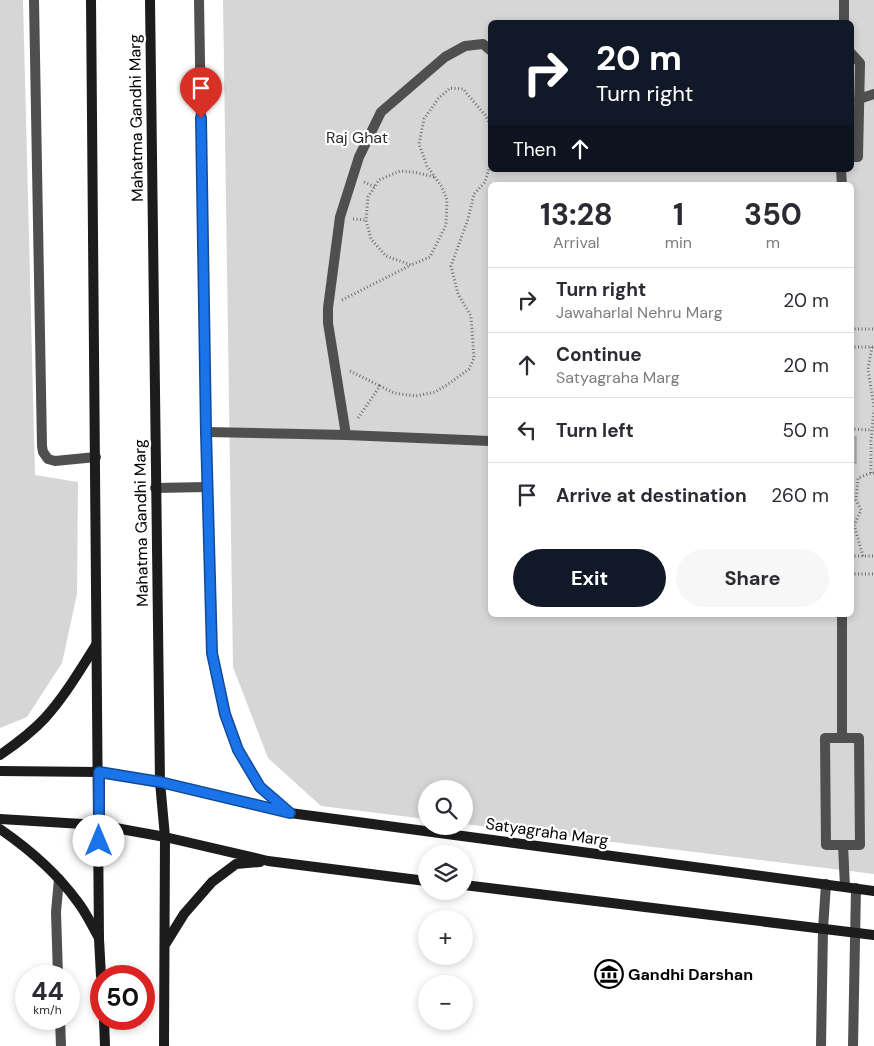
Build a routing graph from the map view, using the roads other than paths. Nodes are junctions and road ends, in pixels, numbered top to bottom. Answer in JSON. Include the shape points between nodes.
{"nodes":[{"id":1,"x":34,"y":0,"type":"edge"},
{"id":2,"x":91,"y":0,"type":"edge"},
{"id":3,"x":150,"y":0,"type":"edge"},
{"id":4,"x":199,"y":0,"type":"edge"},
{"id":5,"x":844,"y":0,"type":"edge"},
{"id":6,"x":844,"y":20,"type":"edge"},
{"id":7,"x":488,"y":48,"type":"edge"},
{"id":8,"x":854,"y":57,"type":"edge"},
{"id":9,"x":874,"y":94,"type":"edge"},
{"id":10,"x":859,"y":99,"type":"junction"},
{"id":11,"x":854,"y":157,"type":"edge"},
{"id":12,"x":206,"y":432,"type":"junction"},
{"id":13,"x":346,"y":434,"type":"junction"},
{"id":14,"x":488,"y":441,"type":"edge"},
{"id":15,"x":96,"y":457,"type":"junction"},
{"id":16,"x":207,"y":487,"type":"junction"},
{"id":17,"x":156,"y":488,"type":"junction"},
{"id":18,"x":842,"y":617,"type":"edge"},
{"id":19,"x":96,"y":645,"type":"junction"},
{"id":20,"x":842,"y":738,"type":"junction"},
{"id":21,"x":0,"y":755,"type":"edge"},
{"id":22,"x":0,"y":771,"type":"edge"},
{"id":23,"x":99,"y":772,"type":"junction"},
{"id":24,"x":160,"y":782,"type":"junction"},
{"id":25,"x":290,"y":813,"type":"junction"},
{"id":26,"x":0,"y":819,"type":"edge"},
{"id":27,"x":99,"y":825,"type":"junction"},
{"id":28,"x":0,"y":829,"type":"edge"},
{"id":29,"x":165,"y":837,"type":"junction"},
{"id":30,"x":843,"y":845,"type":"junction"},
{"id":31,"x":268,"y":862,"type":"junction"},
{"id":32,"x":59,"y":879,"type":"junction"},
{"id":33,"x":418,"y":880,"type":"edge"},
{"id":34,"x":826,"y":884,"type":"junction"},
{"id":35,"x":473,"y":886,"type":"edge"},
{"id":36,"x":845,"y":887,"type":"junction"},
{"id":37,"x":856,"y":888,"type":"junction"},
{"id":38,"x":874,"y":891,"type":"edge"},
{"id":39,"x":823,"y":929,"type":"junction"},
{"id":40,"x":855,"y":933,"type":"junction"},
{"id":41,"x":874,"y":935,"type":"edge"},
{"id":42,"x":99,"y":939,"type":"junction"},
{"id":43,"x":166,"y":944,"type":"junction"},
{"id":44,"x":58,"y":965,"type":"edge"},
{"id":45,"x":100,"y":965,"type":"edge"},
{"id":46,"x":60,"y":1030,"type":"edge"},
{"id":47,"x":104,"y":1030,"type":"edge"},
{"id":48,"x":61,"y":1046,"type":"edge"},
{"id":49,"x":105,"y":1046,"type":"edge"},
{"id":50,"x":164,"y":1046,"type":"edge"},
{"id":51,"x":821,"y":1046,"type":"edge"},
{"id":52,"x":852,"y":1046,"type":"edge"}],
"edges":[{"from":1,"to":15,"type":"street","via":[[42,446],[48,459],[55,461]]},
{"from":2,"to":15,"type":"main road"},
{"from":3,"to":17,"type":"main road","name":"Mahatma Gandhi Marg"},
{"from":4,"to":12,"type":"street"},
{"from":5,"to":6,"type":"street"},
{"from":7,"to":13,"type":"street","via":[[483,44],[465,46],[446,57],[381,112],[359,157],[340,217],[328,308]]},
{"from":8,"to":10,"type":"street","via":[[860,63]]},
{"from":9,"to":10,"type":"street"},
{"from":10,"to":11,"type":"street","via":[[858,157]]},
{"from":12,"to":13,"type":"street"},
{"from":12,"to":16,"type":"street"},
{"from":13,"to":14,"type":"street"},
{"from":15,"to":19,"type":"main road"},
{"from":16,"to":17,"type":"street"},
{"from":16,"to":25,"type":"street","via":[[212,653],[225,714],[238,750],[260,787]]},
{"from":17,"to":24,"type":"main road","name":"Mahatma Gandhi Marg"},
{"from":18,"to":20,"type":"street"},
{"from":19,"to":21,"type":"main road","via":[[45,718]]},
{"from":19,"to":23,"type":"main road"},
{"from":20,"to":30,"type":"street","via":[[825,738],[825,748],[826,845]]},
{"from":20,"to":30,"type":"street","via":[[859,738],[860,826],[860,845]]},
{"from":22,"to":23,"type":"main road","name":"Satyagraha Marg"},
{"from":23,"to":24,"type":"main road","name":"Satyagraha Marg"},
{"from":23,"to":27,"type":"main road"},
{"from":24,"to":25,"type":"main road","name":"Satyagraha Marg"},
{"from":24,"to":29,"type":"main road","name":"Mahatma Gandhi Marg"},
{"from":25,"to":34,"type":"main road","name":"Satyagraha Marg"},
{"from":26,"to":27,"type":"main road"},
{"from":27,"to":29,"type":"main road"},
{"from":27,"to":42,"type":"main road"},
{"from":28,"to":32,"type":"main road","via":[[24,845]]},
{"from":29,"to":31,"type":"main road"},
{"from":29,"to":43,"type":"main road","name":"Mahatma Gandhi Marg"},
{"from":30,"to":36,"type":"street"},
{"from":31,"to":33,"type":"main road"},
{"from":31,"to":43,"type":"main road","via":[[236,864],[212,882],[184,914]]},
{"from":32,"to":42,"type":"main road","via":[[78,902]]},
{"from":32,"to":44,"type":"street"},
{"from":34,"to":36,"type":"main road","name":"Satyagraha Marg"},
{"from":34,"to":39,"type":"street"},
{"from":35,"to":39,"type":"main road"},
{"from":36,"to":37,"type":"main road","name":"Satyagraha Marg"},
{"from":37,"to":38,"type":"main road","name":"Satyagraha Marg"},
{"from":37,"to":40,"type":"street"},
{"from":39,"to":40,"type":"main road"},
{"from":39,"to":51,"type":"street"},
{"from":40,"to":41,"type":"main road"},
{"from":40,"to":52,"type":"street"},
{"from":42,"to":45,"type":"main road"},
{"from":43,"to":50,"type":"main road","name":"Mahatma Gandhi Marg"},
{"from":46,"to":48,"type":"street"},
{"from":47,"to":49,"type":"main road"}]}
